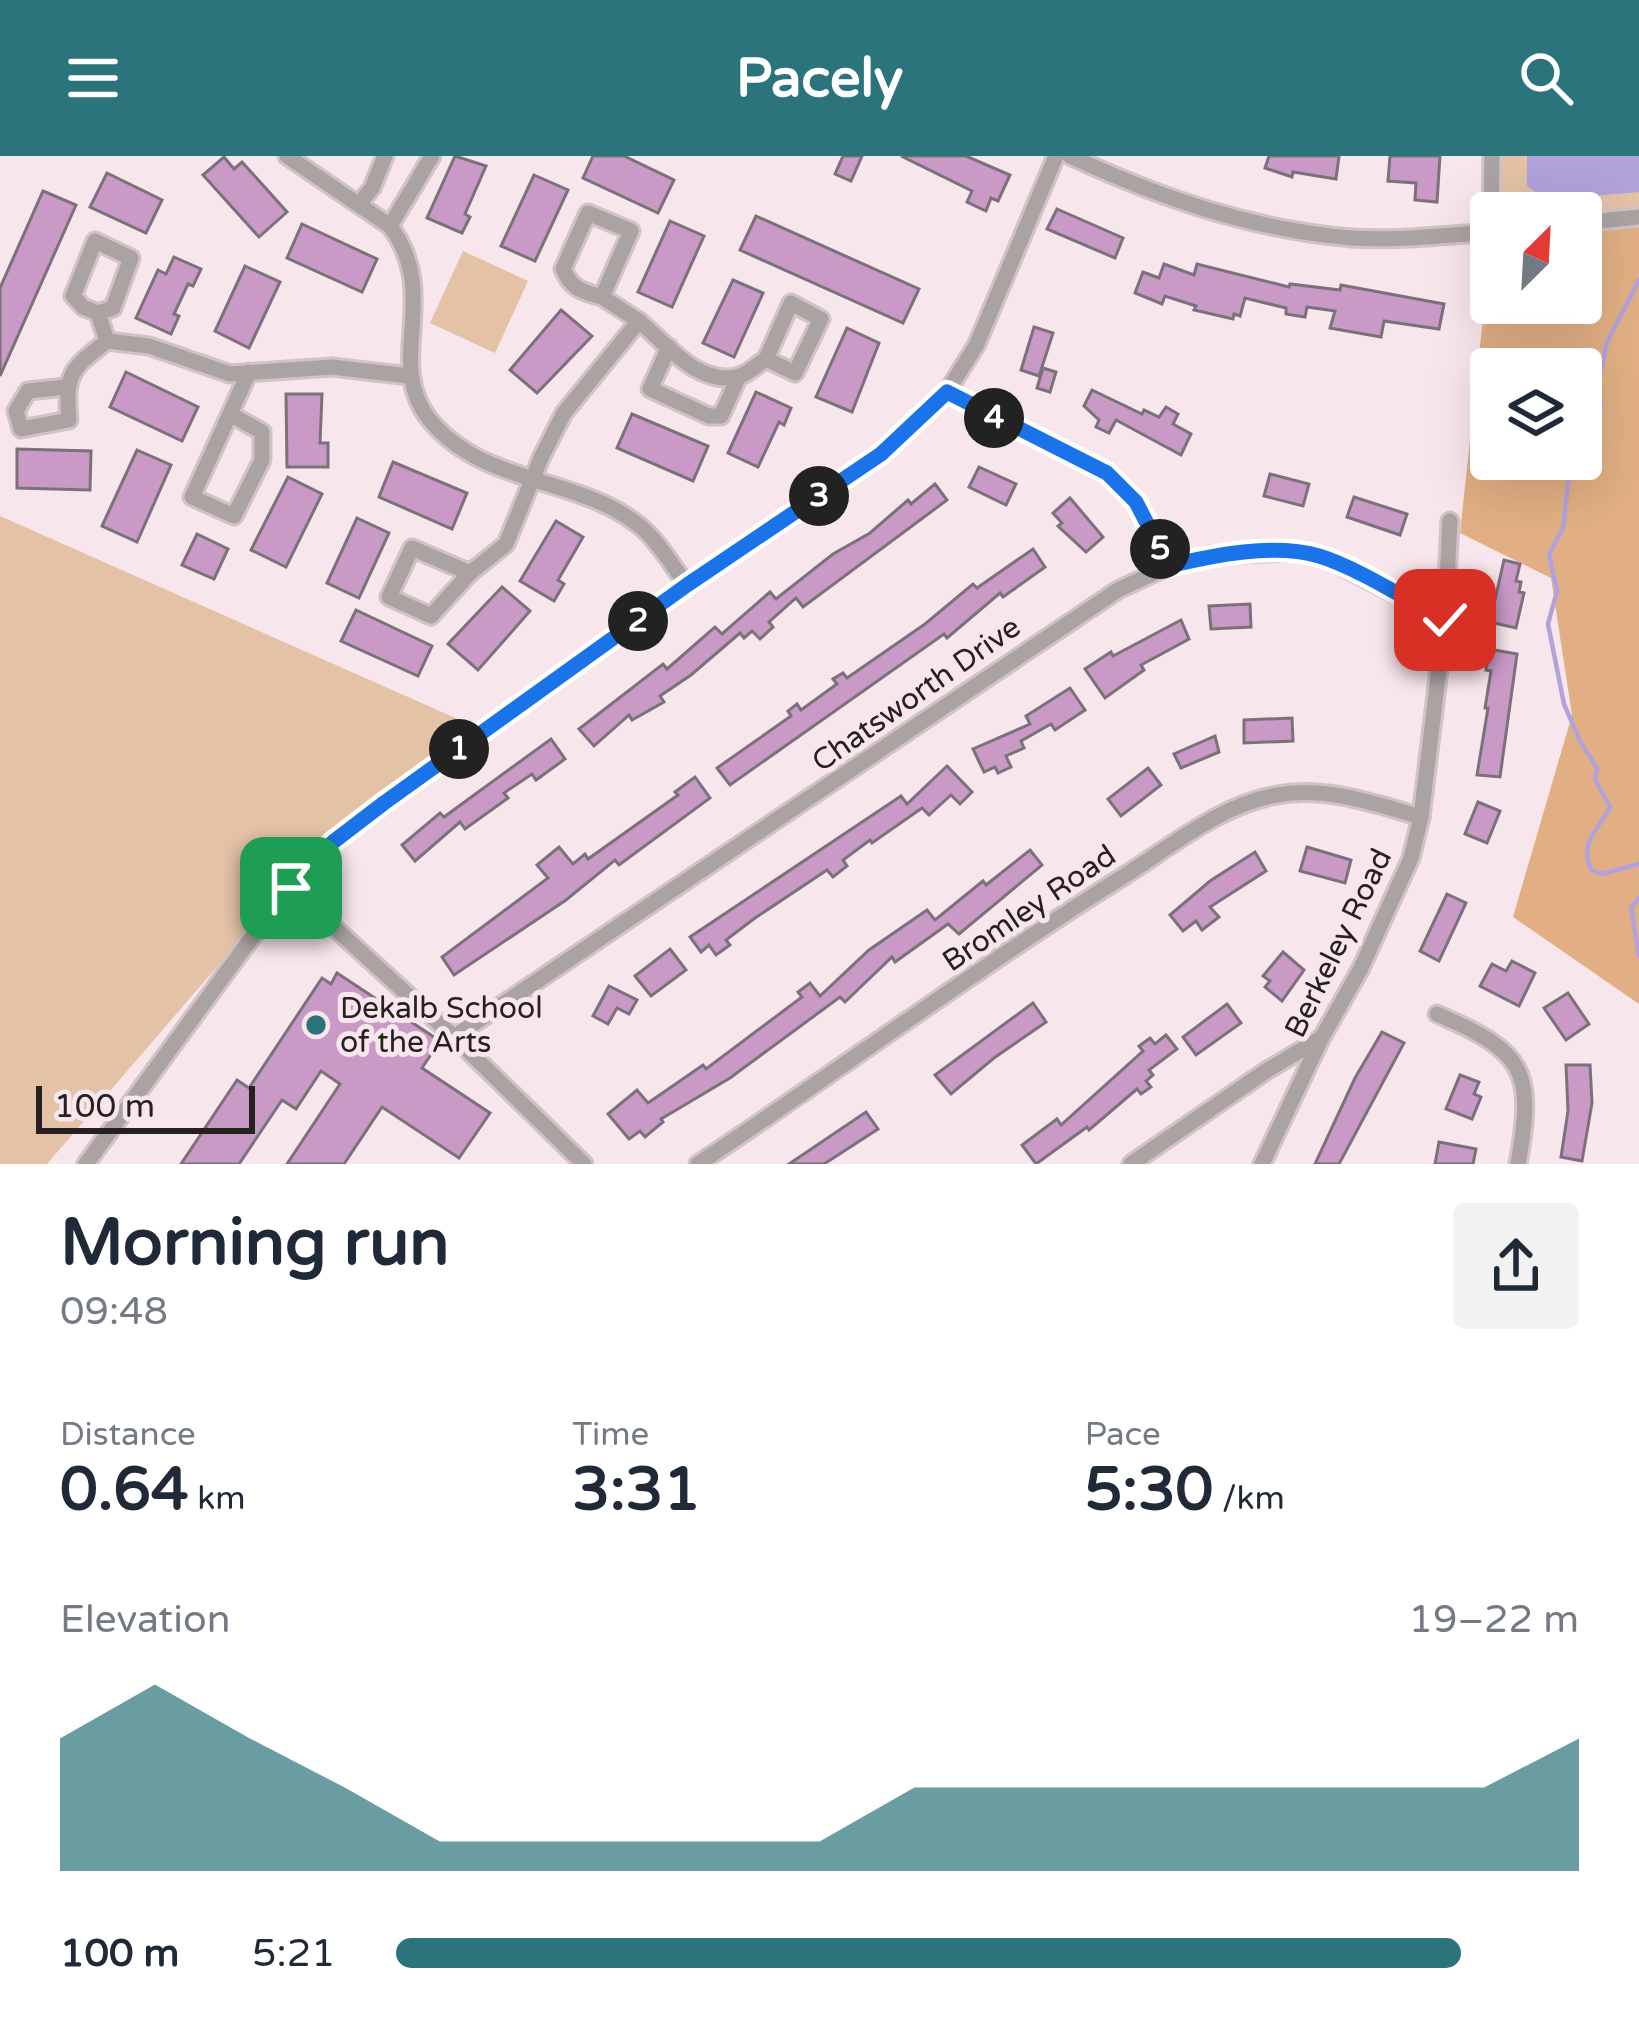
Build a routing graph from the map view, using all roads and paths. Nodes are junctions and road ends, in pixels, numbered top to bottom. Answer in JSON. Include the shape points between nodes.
{"nodes":[{"id":1,"x":286,"y":156,"type":"edge"},
{"id":2,"x":385,"y":156,"type":"edge"},
{"id":3,"x":431,"y":156,"type":"edge"},
{"id":4,"x":1056,"y":156,"type":"edge"},
{"id":5,"x":1070,"y":156,"type":"edge"},
{"id":6,"x":1492,"y":156,"type":"edge"},
{"id":7,"x":1491,"y":192,"type":"edge"},
{"id":8,"x":358,"y":204,"type":"junction"},
{"id":9,"x":1639,"y":217,"type":"edge"},
{"id":10,"x":1602,"y":221,"type":"edge"},
{"id":11,"x":390,"y":226,"type":"junction"},
{"id":12,"x":1470,"y":233,"type":"edge"},
{"id":13,"x":602,"y":298,"type":"junction"},
{"id":14,"x":98,"y":313,"type":"junction"},
{"id":15,"x":639,"y":321,"type":"junction"},
{"id":16,"x":107,"y":341,"type":"junction"},
{"id":17,"x":669,"y":346,"type":"junction"},
{"id":18,"x":766,"y":359,"type":"junction"},
{"id":19,"x":249,"y":372,"type":"junction"},
{"id":20,"x":409,"y":376,"type":"junction"},
{"id":21,"x":739,"y":376,"type":"junction"},
{"id":22,"x":66,"y":387,"type":"dead end"},
{"id":23,"x":947,"y":392,"type":"junction"},
{"id":24,"x":230,"y":414,"type":"junction"},
{"id":25,"x":534,"y":480,"type":"junction"},
{"id":26,"x":1450,"y":520,"type":"dead end"},
{"id":27,"x":1169,"y":566,"type":"junction"},
{"id":28,"x":470,"y":573,"type":"junction"},
{"id":29,"x":687,"y":585,"type":"junction"},
{"id":30,"x":1445,"y":620,"type":"junction"},
{"id":31,"x":1421,"y":817,"type":"junction"},
{"id":32,"x":291,"y":888,"type":"junction"},
{"id":33,"x":1437,"y":1014,"type":"dead end"},
{"id":34,"x":454,"y":1037,"type":"junction"},
{"id":35,"x":1321,"y":1039,"type":"junction"},
{"id":36,"x":86,"y":1164,"type":"edge"},
{"id":37,"x":584,"y":1164,"type":"edge"},
{"id":38,"x":698,"y":1164,"type":"edge"},
{"id":39,"x":1131,"y":1164,"type":"edge"},
{"id":40,"x":1262,"y":1164,"type":"edge"},
{"id":41,"x":1518,"y":1164,"type":"edge"}],
"edges":[{"from":1,"to":8,"type":"street"},
{"from":2,"to":8,"type":"street"},
{"from":3,"to":11,"type":"street"},
{"from":4,"to":23,"type":"street","via":[[977,344]]},
{"from":5,"to":12,"type":"street","via":[[1223,216],[1281,229],[1357,238]]},
{"from":6,"to":7,"type":"street"},
{"from":8,"to":11,"type":"street"},
{"from":9,"to":10,"type":"street"},
{"from":11,"to":20,"type":"street","via":[[413,278]]},
{"from":13,"to":13,"type":"street","via":[[631,232],[588,213],[563,269],[579,291]]},
{"from":13,"to":15,"type":"street"},
{"from":14,"to":14,"type":"street","via":[[73,296],[95,242],[131,258],[113,308]]},
{"from":14,"to":16,"type":"street"},
{"from":15,"to":17,"type":"street"},
{"from":15,"to":25,"type":"street","via":[[564,413]]},
{"from":16,"to":19,"type":"street","via":[[149,346],[230,374]]},
{"from":16,"to":22,"type":"street","via":[[80,362]]},
{"from":17,"to":21,"type":"street","via":[[697,371]]},
{"from":17,"to":21,"type":"street","via":[[650,389],[709,416],[721,416]]},
{"from":18,"to":18,"type":"street","via":[[796,373],[821,319],[790,303]]},
{"from":18,"to":21,"type":"street"},
{"from":19,"to":20,"type":"street","via":[[332,367]]},
{"from":19,"to":24,"type":"street"},
{"from":20,"to":25,"type":"street","via":[[427,416],[462,452]]},
{"from":23,"to":27,"type":"street","via":[[1107,473],[1136,502]]},
{"from":23,"to":29,"type":"street","via":[[881,454]]},
{"from":24,"to":24,"type":"street","via":[[192,497],[234,516],[262,460],[262,432]]},
{"from":25,"to":28,"type":"street","via":[[506,544]]},
{"from":25,"to":29,"type":"street","via":[[594,499],[643,528]]},
{"from":26,"to":30,"type":"street","name":"Berkeley Road"},
{"from":27,"to":30,"type":"street","name":"Chatsworth Drive","via":[[1211,556],[1321,556]]},
{"from":27,"to":34,"type":"street","name":"Chatsworth Drive","via":[[1100,601]]},
{"from":28,"to":28,"type":"street","via":[[431,616],[389,597],[412,548]]},
{"from":29,"to":32,"type":"street","via":[[333,842]]},
{"from":30,"to":31,"type":"street","name":"Berkeley Road"},
{"from":31,"to":35,"type":"street","name":"Berkeley Road","via":[[1411,858]]},
{"from":31,"to":38,"type":"street","name":"Bromley Road","via":[[1316,793],[1249,803],[1096,894]]},
{"from":32,"to":34,"type":"street"},
{"from":32,"to":36,"type":"street"},
{"from":33,"to":41,"type":"street","via":[[1495,1042],[1521,1074],[1527,1114]]},
{"from":34,"to":37,"type":"street"},
{"from":35,"to":39,"type":"street"},
{"from":35,"to":40,"type":"street","name":"Berkeley Road"}]}
